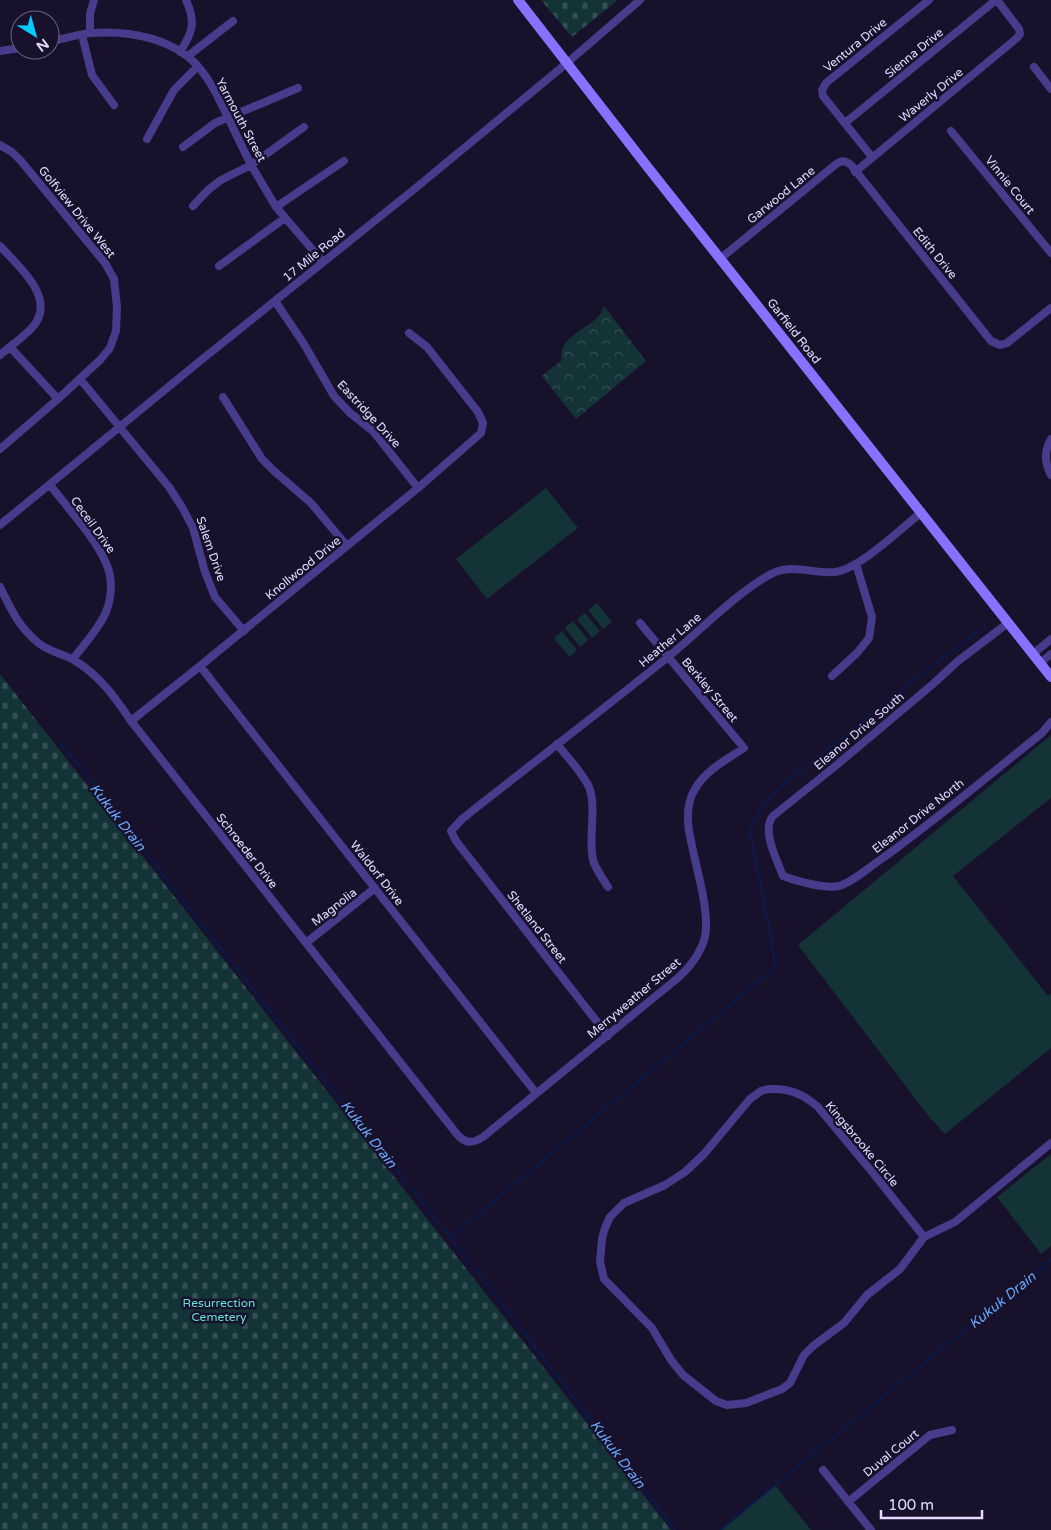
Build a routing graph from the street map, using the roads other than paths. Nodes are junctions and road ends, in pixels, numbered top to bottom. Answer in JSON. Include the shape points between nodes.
{"nodes":[{"id":1,"x":94,"y":0,"type":"edge"},
{"id":2,"x":186,"y":0,"type":"edge"},
{"id":3,"x":518,"y":0,"type":"edge"},
{"id":4,"x":640,"y":0,"type":"edge"},
{"id":5,"x":929,"y":0,"type":"edge"},
{"id":6,"x":996,"y":0,"type":"edge"},
{"id":7,"x":233,"y":21,"type":"dead end"},
{"id":8,"x":86,"y":34,"type":"junction"},
{"id":9,"x":60,"y":40,"type":"edge"},
{"id":10,"x":180,"y":52,"type":"junction"},
{"id":11,"x":188,"y":56,"type":"junction"},
{"id":12,"x":567,"y":63,"type":"junction"},
{"id":13,"x":196,"y":66,"type":"junction"},
{"id":14,"x":1034,"y":68,"type":"dead end"},
{"id":15,"x":298,"y":88,"type":"dead end"},
{"id":16,"x":1051,"y":89,"type":"edge"},
{"id":17,"x":114,"y":105,"type":"dead end"},
{"id":18,"x":228,"y":117,"type":"junction"},
{"id":19,"x":845,"y":123,"type":"junction"},
{"id":20,"x":304,"y":128,"type":"dead end"},
{"id":21,"x":951,"y":131,"type":"dead end"},
{"id":22,"x":147,"y":139,"type":"dead end"},
{"id":23,"x":0,"y":145,"type":"edge"},
{"id":24,"x":183,"y":147,"type":"dead end"},
{"id":25,"x":872,"y":157,"type":"junction"},
{"id":26,"x":344,"y":160,"type":"dead end"},
{"id":27,"x":251,"y":164,"type":"junction"},
{"id":28,"x":854,"y":172,"type":"junction"},
{"id":29,"x":193,"y":206,"type":"dead end"},
{"id":30,"x":276,"y":207,"type":"junction"},
{"id":31,"x":285,"y":218,"type":"junction"},
{"id":32,"x":0,"y":246,"type":"edge"},
{"id":33,"x":1051,"y":253,"type":"edge"},
{"id":34,"x":720,"y":258,"type":"junction"},
{"id":35,"x":323,"y":262,"type":"junction"},
{"id":36,"x":219,"y":266,"type":"dead end"},
{"id":37,"x":275,"y":301,"type":"junction"},
{"id":38,"x":1051,"y":308,"type":"edge"},
{"id":39,"x":409,"y":333,"type":"dead end"},
{"id":40,"x":10,"y":347,"type":"junction"},
{"id":41,"x":0,"y":355,"type":"edge"},
{"id":42,"x":80,"y":379,"type":"junction"},
{"id":43,"x":223,"y":397,"type":"dead end"},
{"id":44,"x":58,"y":399,"type":"junction"},
{"id":45,"x":120,"y":427,"type":"junction"},
{"id":46,"x":1051,"y":440,"type":"edge"},
{"id":47,"x":0,"y":449,"type":"edge"},
{"id":48,"x":1051,"y":475,"type":"edge"},
{"id":49,"x":50,"y":485,"type":"junction"},
{"id":50,"x":418,"y":488,"type":"junction"},
{"id":51,"x":922,"y":512,"type":"junction"},
{"id":52,"x":0,"y":525,"type":"edge"},
{"id":53,"x":347,"y":546,"type":"junction"},
{"id":54,"x":856,"y":564,"type":"junction"},
{"id":55,"x":0,"y":587,"type":"edge"},
{"id":56,"x":640,"y":623,"type":"dead end"},
{"id":57,"x":1008,"y":623,"type":"junction"},
{"id":58,"x":244,"y":631,"type":"junction"},
{"id":59,"x":1051,"y":639,"type":"edge"},
{"id":60,"x":1032,"y":654,"type":"junction"},
{"id":61,"x":1051,"y":654,"type":"edge"},
{"id":62,"x":668,"y":657,"type":"junction"},
{"id":63,"x":73,"y":659,"type":"junction"},
{"id":64,"x":1040,"y":663,"type":"junction"},
{"id":65,"x":200,"y":666,"type":"junction"},
{"id":66,"x":832,"y":676,"type":"dead end"},
{"id":67,"x":1051,"y":677,"type":"edge"},
{"id":68,"x":131,"y":721,"type":"junction"},
{"id":69,"x":1051,"y":722,"type":"edge"},
{"id":70,"x":557,"y":744,"type":"junction"},
{"id":71,"x":744,"y":748,"type":"joint"},
{"id":72,"x":451,"y":831,"type":"joint"},
{"id":73,"x":783,"y":876,"type":"joint"},
{"id":74,"x":608,"y":887,"type":"dead end"},
{"id":75,"x":375,"y":888,"type":"junction"},
{"id":76,"x":306,"y":943,"type":"junction"},
{"id":77,"x":608,"y":1036,"type":"junction"},
{"id":78,"x":536,"y":1094,"type":"junction"},
{"id":79,"x":468,"y":1143,"type":"joint"},
{"id":80,"x":1051,"y":1143,"type":"edge"},
{"id":81,"x":924,"y":1237,"type":"junction"},
{"id":82,"x":952,"y":1430,"type":"dead end"},
{"id":83,"x":823,"y":1470,"type":"dead end"},
{"id":84,"x":848,"y":1502,"type":"junction"},
{"id":85,"x":871,"y":1530,"type":"edge"}],
"edges":[{"from":1,"to":8,"type":"street"},
{"from":2,"to":10,"type":"street","via":[[193,20]]},
{"from":3,"to":12,"type":"main road","name":"Garfield Road"},
{"from":4,"to":12,"type":"street","name":"17 Mile Road"},
{"from":5,"to":19,"type":"street","name":"Ventura Drive","via":[[826,83],[823,96]]},
{"from":6,"to":19,"type":"street","name":"Sienna Drive"},
{"from":6,"to":25,"type":"street","name":"Waverly Drive","via":[[1018,26],[1020,34],[1016,40]]},
{"from":7,"to":11,"type":"street"},
{"from":8,"to":9,"type":"street","name":"Yarmouth Street"},
{"from":8,"to":10,"type":"street","name":"Yarmouth Street","via":[[140,35]]},
{"from":8,"to":17,"type":"street","via":[[92,75]]},
{"from":10,"to":11,"type":"street","name":"Yarmouth Street"},
{"from":11,"to":13,"type":"street","name":"Yarmouth Street"},
{"from":12,"to":34,"type":"main road","name":"Garfield Road"},
{"from":12,"to":35,"type":"street","name":"17 Mile Road"},
{"from":13,"to":18,"type":"street","name":"Yarmouth Street","via":[[212,86]]},
{"from":13,"to":22,"type":"street","via":[[174,90]]},
{"from":14,"to":16,"type":"street"},
{"from":15,"to":18,"type":"street"},
{"from":18,"to":24,"type":"street"},
{"from":18,"to":27,"type":"street","name":"Yarmouth Street"},
{"from":19,"to":25,"type":"street"},
{"from":20,"to":27,"type":"street"},
{"from":21,"to":33,"type":"street","name":"Vinnie Court"},
{"from":23,"to":42,"type":"street","name":"Golfview Drive West","via":[[22,161],[105,263],[114,279],[118,315],[114,341],[107,353]]},
{"from":25,"to":28,"type":"street","name":"Waverly Drive"},
{"from":26,"to":30,"type":"street"},
{"from":27,"to":29,"type":"street","via":[[221,180]]},
{"from":27,"to":30,"type":"street","name":"Yarmouth Street"},
{"from":28,"to":34,"type":"street","name":"Garwood Lane","via":[[848,163],[837,163]]},
{"from":28,"to":38,"type":"street","name":"Edith Drive","via":[[994,343],[1000,345],[1012,340]]},
{"from":30,"to":31,"type":"street","name":"Yarmouth Street"},
{"from":31,"to":35,"type":"street","name":"Yarmouth Street"},
{"from":31,"to":36,"type":"street"},
{"from":32,"to":40,"type":"street","via":[[34,286],[41,304],[35,324]]},
{"from":34,"to":51,"type":"main road","name":"Garfield Road"},
{"from":35,"to":37,"type":"street","name":"17 Mile Road"},
{"from":37,"to":45,"type":"street","name":"17 Mile Road"},
{"from":37,"to":50,"type":"street","name":"Eastridge Drive","via":[[334,396],[378,436]]},
{"from":39,"to":50,"type":"street","name":"Knollwood Drive","via":[[427,347],[484,423],[477,437]]},
{"from":40,"to":41,"type":"street"},
{"from":40,"to":44,"type":"street"},
{"from":42,"to":44,"type":"street","name":"Golfview Drive West"},
{"from":42,"to":45,"type":"street"},
{"from":43,"to":53,"type":"street","via":[[262,459],[311,503]]},
{"from":44,"to":47,"type":"street","name":"Golfview Drive West"},
{"from":45,"to":49,"type":"street","name":"17 Mile Road"},
{"from":45,"to":58,"type":"street","name":"Salem Drive","via":[[169,487],[188,518],[216,597]]},
{"from":46,"to":48,"type":"street","via":[[1046,454]]},
{"from":49,"to":52,"type":"street","name":"17 Mile Road"},
{"from":49,"to":63,"type":"street","name":"Ceceil Drive","via":[[97,547],[107,564],[111,582],[106,612]]},
{"from":50,"to":53,"type":"street","name":"Knollwood Drive"},
{"from":51,"to":54,"type":"street","name":"Heather Lane"},
{"from":51,"to":57,"type":"main road","name":"Garfield Road"},
{"from":53,"to":58,"type":"street","name":"Knollwood Drive"},
{"from":54,"to":62,"type":"street","name":"Heather Lane","via":[[836,572],[790,568],[772,573]]},
{"from":54,"to":66,"type":"street","via":[[872,617],[870,638]]},
{"from":55,"to":63,"type":"street","name":"Schroeder Drive","via":[[13,614],[36,642]]},
{"from":56,"to":62,"type":"street","name":"Berkley Street"},
{"from":57,"to":60,"type":"main road","name":"Garfield Road"},
{"from":57,"to":73,"type":"street","name":"Eleanor Drive South","via":[[958,661],[770,820],[770,839]]},
{"from":58,"to":65,"type":"street","name":"Knollwood Drive"},
{"from":59,"to":60,"type":"street"},
{"from":60,"to":64,"type":"main road","name":"Garfield Road"},
{"from":61,"to":64,"type":"street"},
{"from":62,"to":70,"type":"street","name":"Heather Lane"},
{"from":62,"to":71,"type":"street","name":"Berkley Street"},
{"from":63,"to":68,"type":"street","name":"Schroeder Drive","via":[[114,695]]},
{"from":64,"to":67,"type":"main road","name":"Garfield Road"},
{"from":65,"to":68,"type":"street","name":"Knollwood Drive"},
{"from":65,"to":75,"type":"street","name":"Waldorf Drive"},
{"from":68,"to":76,"type":"street","name":"Schroeder Drive"},
{"from":69,"to":73,"type":"street","name":"Eleanor Drive North","via":[[1042,733],[898,847],[850,880],[833,887]]},
{"from":70,"to":72,"type":"street","name":"Heather Lane"},
{"from":70,"to":74,"type":"street","via":[[589,788],[593,860]]},
{"from":71,"to":77,"type":"street","name":"Merryweather Street","via":[[700,782],[690,800],[690,836],[706,912],[703,943],[683,974]]},
{"from":72,"to":77,"type":"street","name":"Shetland Street"},
{"from":75,"to":76,"type":"street","name":"Magnolia"},
{"from":75,"to":78,"type":"street","name":"Waldorf Drive"},
{"from":76,"to":79,"type":"street","name":"Schroeder Drive","via":[[456,1134]]},
{"from":77,"to":78,"type":"street","name":"Merryweather Street"},
{"from":78,"to":79,"type":"street","name":"Merryweather Street","via":[[483,1137]]},
{"from":80,"to":81,"type":"street","via":[[955,1222]]},
{"from":81,"to":81,"type":"street","name":"Kingsbrooke Circle","via":[[818,1107],[794,1091],[769,1089],[750,1099],[685,1172],[618,1208],[605,1228],[600,1262],[608,1284],[652,1328],[683,1374],[716,1401],[734,1405],[762,1398],[786,1386],[804,1355],[844,1322],[867,1295],[900,1269]]},
{"from":82,"to":84,"type":"street","name":"Duval Court","via":[[930,1434]]},
{"from":83,"to":84,"type":"street"},
{"from":84,"to":85,"type":"street"}]}
